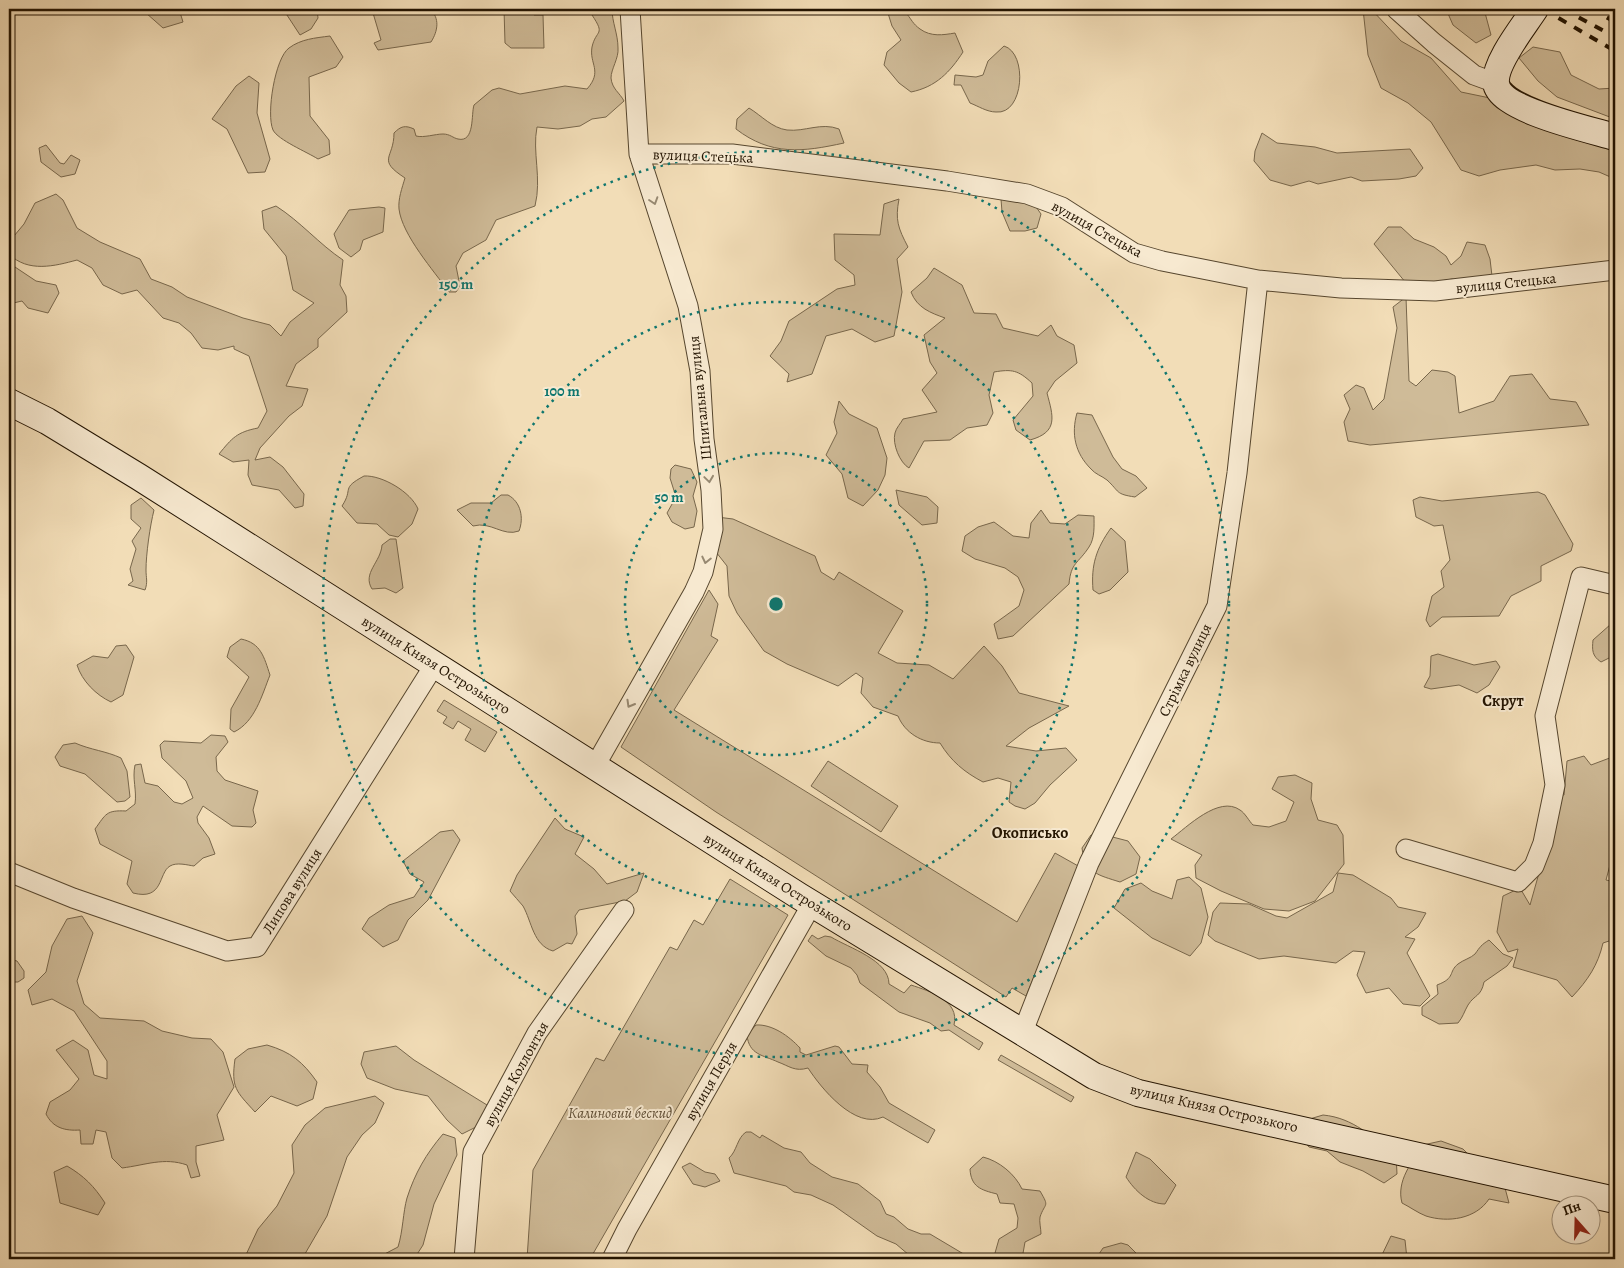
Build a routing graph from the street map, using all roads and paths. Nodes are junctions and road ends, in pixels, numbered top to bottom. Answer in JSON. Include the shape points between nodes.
{"nodes":[{"id":1,"x":630,"y":9,"type":"edge"},
{"id":2,"x":1396,"y":9,"type":"edge"},
{"id":3,"x":1535,"y":9,"type":"edge"},
{"id":4,"x":1496,"y":84,"type":"junction"},
{"id":5,"x":1615,"y":136,"type":"edge"},
{"id":6,"x":639,"y":154,"type":"junction"},
{"id":7,"x":1615,"y":270,"type":"edge"},
{"id":8,"x":1258,"y":280,"type":"junction"},
{"id":9,"x":9,"y":402,"type":"edge"},
{"id":10,"x":1615,"y":585,"type":"edge"},
{"id":11,"x":435,"y":664,"type":"junction"},
{"id":12,"x":595,"y":766,"type":"junction"},
{"id":13,"x":1406,"y":849,"type":"dead end"},
{"id":14,"x":9,"y":872,"type":"edge"},
{"id":15,"x":812,"y":904,"type":"junction"},
{"id":16,"x":624,"y":910,"type":"dead end"},
{"id":17,"x":1022,"y":1034,"type":"junction"},
{"id":18,"x":1615,"y":1200,"type":"edge"},
{"id":19,"x":464,"y":1259,"type":"edge"},
{"id":20,"x":612,"y":1259,"type":"edge"}],
"edges":[{"from":1,"to":6,"type":"street","name":"Шпитальна вулиця"},
{"from":2,"to":4,"type":"street","via":[[1474,75]]},
{"from":3,"to":4,"type":"main road","via":[[1508,50]]},
{"from":4,"to":5,"type":"main road","via":[[1505,97],[1542,115]]},
{"from":6,"to":8,"type":"street","name":"вулиця Стецька","via":[[732,154],[1027,194],[1062,207],[1134,253]]},
{"from":6,"to":12,"type":"street","name":"Шпитальна вулиця","one_way":true,"via":[[688,306],[700,371],[713,529],[703,572],[694,592]]},
{"from":7,"to":8,"type":"street","name":"вулиця Стецька","via":[[1435,291],[1341,288]]},
{"from":8,"to":17,"type":"street","name":"Стрімка вулиця","via":[[1237,473],[1217,606],[1089,863]]},
{"from":9,"to":11,"type":"main road","name":"вулиця Князя Острозького","via":[[47,421],[139,477]]},
{"from":10,"to":13,"type":"street","via":[[1581,577],[1544,716],[1555,785],[1543,843],[1534,866],[1518,882]]},
{"from":11,"to":12,"type":"main road","name":"вулиця Князя Острозького"},
{"from":11,"to":14,"type":"street","name":"Липова вулиця","via":[[258,947],[227,952]]},
{"from":12,"to":15,"type":"main road","name":"вулиця Князя Острозького"},
{"from":15,"to":17,"type":"main road","name":"вулиця Князя Острозького"},
{"from":15,"to":20,"type":"street","name":"вулиця Перля"},
{"from":16,"to":19,"type":"street","name":"вулиця Коллонтая","via":[[537,1033],[473,1152]]},
{"from":17,"to":18,"type":"main road","name":"вулиця Князя Острозького","via":[[1094,1076],[1138,1093]]}]}
